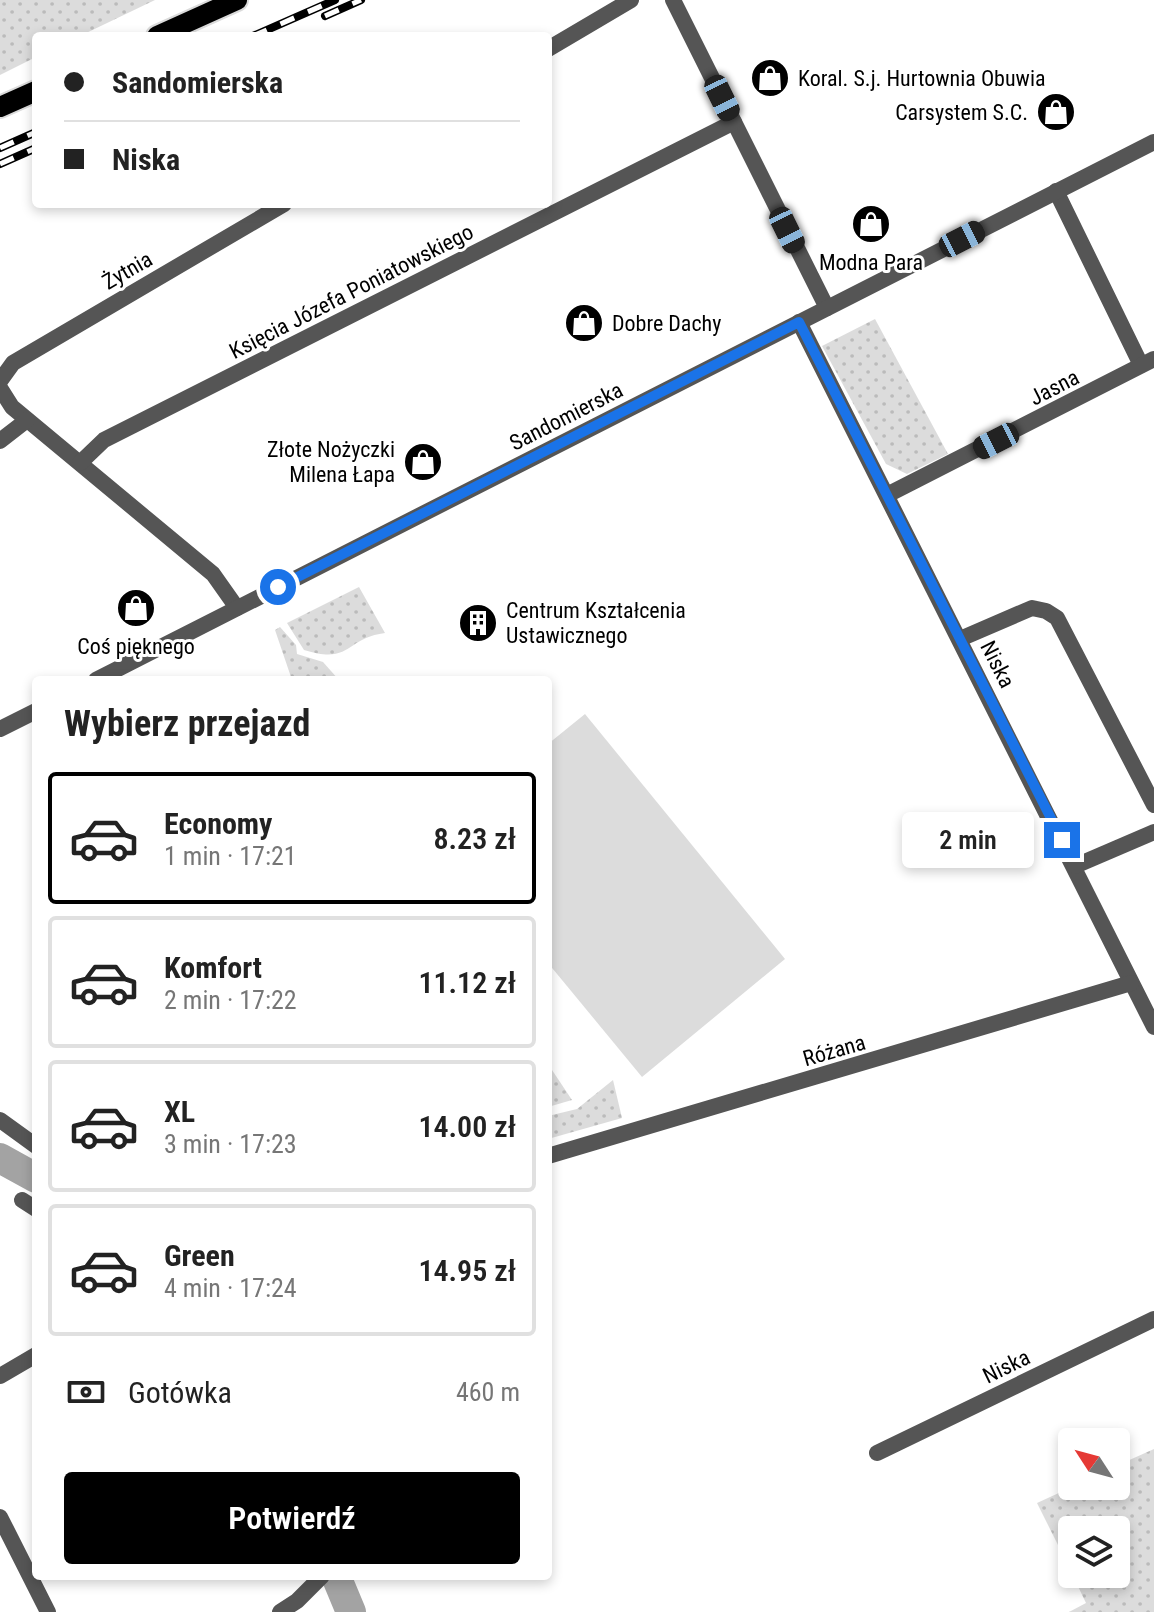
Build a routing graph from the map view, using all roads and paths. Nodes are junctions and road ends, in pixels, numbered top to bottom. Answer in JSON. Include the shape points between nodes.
{"nodes":[{"id":1,"x":237,"y":0,"type":"edge"},
{"id":2,"x":631,"y":0,"type":"edge"},
{"id":3,"x":673,"y":0,"type":"edge"},
{"id":4,"x":166,"y":32,"type":"edge"},
{"id":5,"x":552,"y":47,"type":"edge"},
{"id":6,"x":32,"y":93,"type":"edge"},
{"id":7,"x":0,"y":107,"type":"edge"},
{"id":8,"x":734,"y":122,"type":"junction"},
{"id":9,"x":1154,"y":142,"type":"edge"},
{"id":10,"x":1056,"y":191,"type":"junction"},
{"id":11,"x":277,"y":208,"type":"edge"},
{"id":12,"x":827,"y":308,"type":"junction"},
{"id":13,"x":799,"y":322,"type":"junction"},
{"id":14,"x":1148,"y":362,"type":"edge"},
{"id":15,"x":0,"y":381,"type":"edge"},
{"id":16,"x":0,"y":388,"type":"edge"},
{"id":17,"x":27,"y":420,"type":"junction"},
{"id":18,"x":0,"y":441,"type":"edge"},
{"id":19,"x":80,"y":463,"type":"junction"},
{"id":20,"x":887,"y":495,"type":"junction"},
{"id":21,"x":237,"y":608,"type":"junction"},
{"id":22,"x":960,"y":639,"type":"junction"},
{"id":23,"x":104,"y":676,"type":"edge"},
{"id":24,"x":32,"y":713,"type":"edge"},
{"id":25,"x":0,"y":729,"type":"edge"},
{"id":26,"x":1154,"y":805,"type":"edge"},
{"id":27,"x":1154,"y":832,"type":"edge"},
{"id":28,"x":1075,"y":866,"type":"junction"},
{"id":29,"x":1131,"y":983,"type":"junction"},
{"id":30,"x":1154,"y":1027,"type":"edge"},
{"id":31,"x":0,"y":1120,"type":"edge"},
{"id":32,"x":32,"y":1143,"type":"edge"},
{"id":33,"x":552,"y":1155,"type":"edge"},
{"id":34,"x":1154,"y":1319,"type":"edge"},
{"id":35,"x":32,"y":1357,"type":"edge"},
{"id":36,"x":0,"y":1376,"type":"edge"},
{"id":37,"x":877,"y":1453,"type":"dead end"},
{"id":38,"x":0,"y":1517,"type":"edge"},
{"id":39,"x":317,"y":1580,"type":"edge"},
{"id":40,"x":301,"y":1607,"type":"edge"},
{"id":41,"x":48,"y":1612,"type":"edge"},
{"id":42,"x":280,"y":1612,"type":"edge"}],
"edges":[{"from":1,"to":4,"type":"main road"},
{"from":2,"to":5,"type":"street"},
{"from":3,"to":8,"type":"street"},
{"from":6,"to":7,"type":"main road"},
{"from":8,"to":12,"type":"street"},
{"from":8,"to":19,"type":"street","name":"Księcia Józefa Poniatowskiego","via":[[104,440]]},
{"from":9,"to":10,"type":"street","name":"Sandomierska"},
{"from":10,"to":12,"type":"street","name":"Sandomierska"},
{"from":10,"to":14,"type":"street"},
{"from":11,"to":15,"type":"street","name":"Żytnia","via":[[13,363]]},
{"from":12,"to":13,"type":"street","name":"Sandomierska"},
{"from":13,"to":20,"type":"street","name":"Niska"},
{"from":13,"to":21,"type":"street","name":"Sandomierska"},
{"from":14,"to":20,"type":"street","name":"Jasna"},
{"from":16,"to":17,"type":"street"},
{"from":17,"to":18,"type":"street"},
{"from":17,"to":19,"type":"street"},
{"from":19,"to":21,"type":"street","via":[[213,574]]},
{"from":20,"to":22,"type":"street","name":"Niska"},
{"from":21,"to":23,"type":"street","name":"Sandomierska"},
{"from":22,"to":26,"type":"street","via":[[1032,608],[1057,618]]},
{"from":22,"to":28,"type":"street","name":"Niska"},
{"from":24,"to":25,"type":"street"},
{"from":27,"to":28,"type":"street"},
{"from":28,"to":29,"type":"street","name":"Niska"},
{"from":29,"to":30,"type":"street","name":"Niska"},
{"from":29,"to":33,"type":"street","name":"Różana"},
{"from":31,"to":32,"type":"street"},
{"from":34,"to":37,"type":"street","name":"Niska"},
{"from":35,"to":36,"type":"street"},
{"from":38,"to":41,"type":"street"},
{"from":39,"to":40,"type":"street"},
{"from":40,"to":42,"type":"street"}]}
